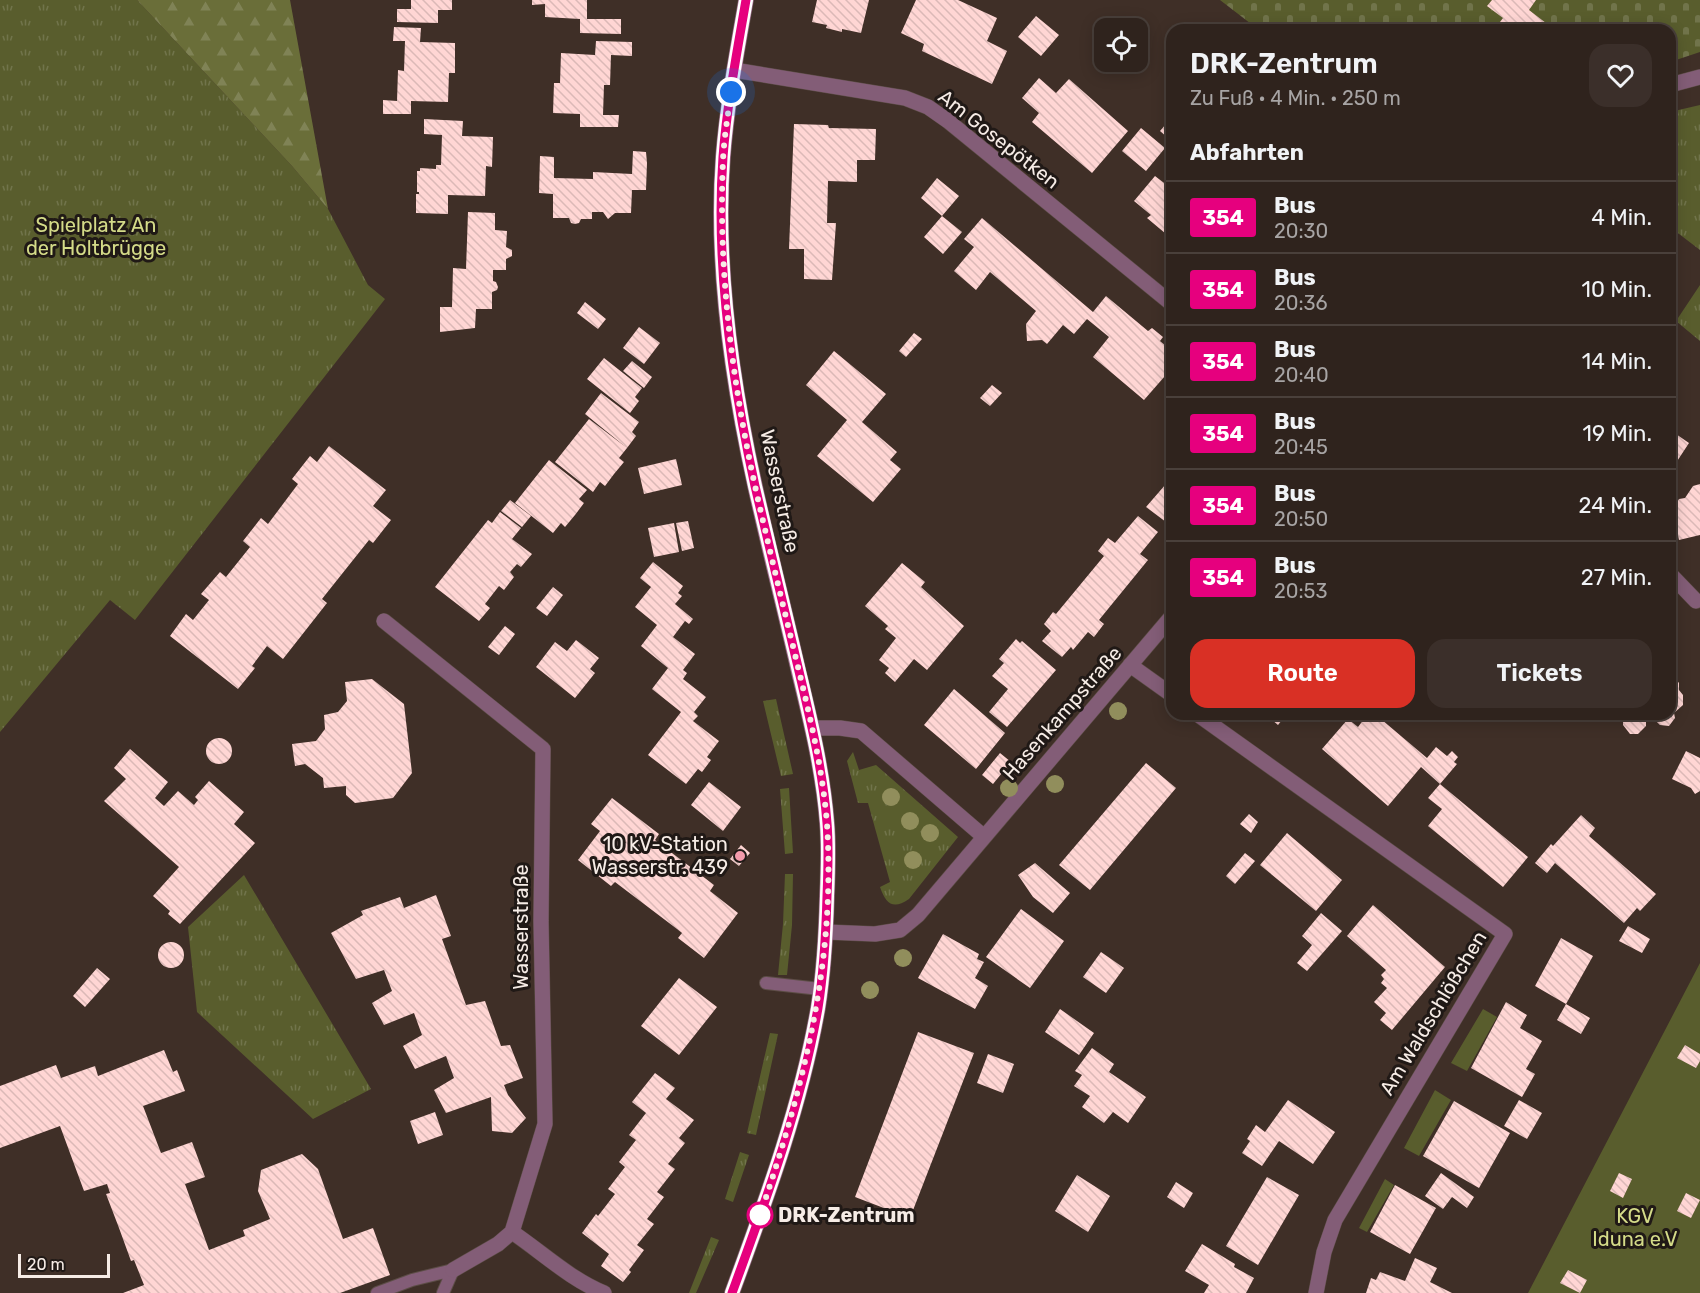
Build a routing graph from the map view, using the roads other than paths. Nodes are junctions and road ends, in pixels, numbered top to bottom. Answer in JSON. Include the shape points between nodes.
{"nodes":[{"id":1,"x":746,"y":0,"type":"edge"},
{"id":2,"x":734,"y":70,"type":"junction"},
{"id":3,"x":1700,"y":77,"type":"edge"},
{"id":4,"x":1676,"y":83,"type":"edge"},
{"id":5,"x":1166,"y":299,"type":"edge"},
{"id":6,"x":1676,"y":580,"type":"edge"},
{"id":7,"x":1695,"y":601,"type":"dead end"},
{"id":8,"x":384,"y":621,"type":"dead end"},
{"id":9,"x":1166,"y":623,"type":"edge"},
{"id":10,"x":1131,"y":665,"type":"junction"},
{"id":11,"x":1166,"y":691,"type":"edge"},
{"id":12,"x":1205,"y":720,"type":"edge"},
{"id":13,"x":812,"y":728,"type":"junction"},
{"id":14,"x":983,"y":836,"type":"junction"},
{"id":15,"x":826,"y":932,"type":"junction"},
{"id":16,"x":766,"y":983,"type":"dead end"},
{"id":17,"x":820,"y":989,"type":"junction"},
{"id":18,"x":512,"y":1233,"type":"junction"},
{"id":19,"x":453,"y":1270,"type":"junction"},
{"id":20,"x":377,"y":1293,"type":"edge"},
{"id":21,"x":443,"y":1293,"type":"edge"},
{"id":22,"x":604,"y":1293,"type":"edge"},
{"id":23,"x":732,"y":1293,"type":"edge"},
{"id":24,"x":1316,"y":1293,"type":"edge"}],
"edges":[{"from":1,"to":2,"type":"main road","name":"Wasserstraße"},
{"from":2,"to":5,"type":"street","name":"Am Gosepötken","via":[[879,92],[928,107]]},
{"from":2,"to":13,"type":"main road","name":"Wasserstraße","via":[[723,158],[722,231],[735,381]]},
{"from":3,"to":4,"type":"street"},
{"from":6,"to":7,"type":"street"},
{"from":8,"to":18,"type":"street","name":"Wasserstraße","via":[[543,749],[545,1124]]},
{"from":9,"to":10,"type":"street","name":"Hasenkampstraße"},
{"from":10,"to":11,"type":"street"},
{"from":10,"to":14,"type":"street","name":"Hasenkampstraße"},
{"from":12,"to":24,"type":"street","name":"Am Waldschlößchen","via":[[1505,934],[1335,1220]]},
{"from":13,"to":14,"type":"street","via":[[861,731]]},
{"from":13,"to":15,"type":"main road","name":"Wasserstraße","via":[[827,823]]},
{"from":14,"to":15,"type":"street","name":"Hasenkampstraße","via":[[918,915],[900,930],[875,934]]},
{"from":15,"to":17,"type":"main road","name":"Wasserstraße"},
{"from":16,"to":17,"type":"lane"},
{"from":17,"to":23,"type":"main road","name":"Wasserstraße","via":[[808,1054],[781,1156]]},
{"from":18,"to":19,"type":"street"},
{"from":18,"to":22,"type":"street","via":[[583,1285]]},
{"from":19,"to":20,"type":"lane"},
{"from":19,"to":21,"type":"lane"}]}
